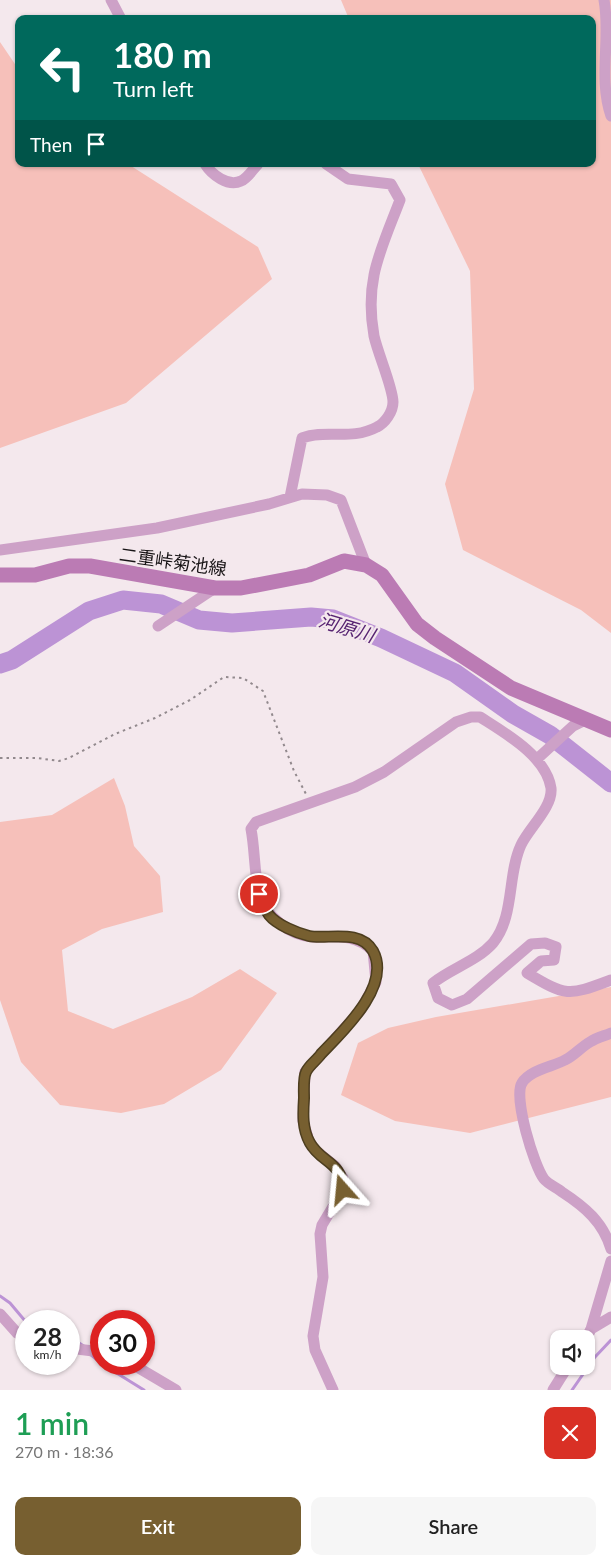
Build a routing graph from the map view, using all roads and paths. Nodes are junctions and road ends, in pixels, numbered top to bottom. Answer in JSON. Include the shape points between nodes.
{"nodes":[{"id":1,"x":111,"y":0,"type":"edge"},
{"id":2,"x":604,"y":0,"type":"edge"},
{"id":3,"x":119,"y":15,"type":"edge"},
{"id":4,"x":611,"y":116,"type":"edge"},
{"id":5,"x":208,"y":167,"type":"edge"},
{"id":6,"x":255,"y":167,"type":"edge"},
{"id":7,"x":330,"y":167,"type":"edge"},
{"id":8,"x":290,"y":497,"type":"junction"},
{"id":9,"x":0,"y":550,"type":"edge"},
{"id":10,"x":366,"y":565,"type":"junction"},
{"id":11,"x":0,"y":575,"type":"edge"},
{"id":12,"x":210,"y":590,"type":"junction"},
{"id":13,"x":158,"y":626,"type":"dead end"},
{"id":14,"x":580,"y":722,"type":"junction"},
{"id":15,"x":611,"y":730,"type":"edge"},
{"id":16,"x":0,"y":758,"type":"edge"},
{"id":17,"x":537,"y":759,"type":"junction"},
{"id":18,"x":310,"y":802,"type":"junction"},
{"id":19,"x":611,"y":980,"type":"edge"},
{"id":20,"x":611,"y":1033,"type":"edge"},
{"id":21,"x":611,"y":1248,"type":"edge"},
{"id":22,"x":611,"y":1261,"type":"edge"},
{"id":23,"x":0,"y":1314,"type":"edge"},
{"id":24,"x":611,"y":1317,"type":"edge"},
{"id":25,"x":590,"y":1330,"type":"edge"},
{"id":26,"x":594,"y":1330,"type":"edge"},
{"id":27,"x":15,"y":1331,"type":"edge"},
{"id":28,"x":151,"y":1375,"type":"edge"},
{"id":29,"x":562,"y":1375,"type":"edge"},
{"id":30,"x":176,"y":1390,"type":"edge"},
{"id":31,"x":333,"y":1390,"type":"edge"},
{"id":32,"x":553,"y":1390,"type":"edge"}],
"edges":[{"from":1,"to":3,"type":"street"},
{"from":2,"to":4,"type":"street","via":[[610,21],[606,91]]},
{"from":5,"to":6,"type":"street","via":[[220,178],[232,183],[243,180]]},
{"from":7,"to":8,"type":"street","via":[[348,179],[391,184],[400,200],[378,254],[371,286],[374,335],[393,401],[387,419],[377,427],[351,436],[302,438]]},
{"from":8,"to":9,"type":"street","via":[[157,528]]},
{"from":8,"to":10,"type":"street","via":[[302,494],[341,500]]},
{"from":10,"to":12,"type":"main road","name":"二重峠菊池線","via":[[344,561],[309,575],[241,588]]},
{"from":10,"to":14,"type":"main road","via":[[382,575],[417,624],[435,638],[511,688]]},
{"from":11,"to":12,"type":"main road","name":"二重峠菊池線","via":[[35,575],[68,566],[90,566]]},
{"from":12,"to":13,"type":"street"},
{"from":14,"to":15,"type":"main road"},
{"from":14,"to":17,"type":"street"},
{"from":16,"to":18,"type":"path","via":[[59,761],[69,758],[164,714],[224,677],[243,678],[257,685],[266,696],[294,771]]},
{"from":17,"to":18,"type":"street","via":[[480,717],[471,717],[456,722],[384,772],[354,787]]},
{"from":17,"to":19,"type":"street","via":[[551,788],[548,802],[521,845],[512,873],[505,917],[494,942],[479,956],[433,983],[438,998],[452,1005],[468,999],[531,944],[545,943],[556,947],[554,960],[542,961],[527,973],[556,990],[577,993]]},
{"from":18,"to":31,"type":"street","via":[[256,822],[251,828],[259,894],[268,914],[311,937],[352,937],[373,952],[376,965],[376,982],[360,1011],[305,1072],[303,1121],[309,1141],[343,1178],[343,1190],[320,1234],[322,1277],[313,1336],[315,1350]]},
{"from":20,"to":21,"type":"street","via":[[591,1041],[567,1060],[531,1074],[520,1089],[532,1154],[544,1180],[575,1200],[595,1219],[606,1232]]},
{"from":22,"to":25,"type":"street"},
{"from":23,"to":27,"type":"street"},
{"from":24,"to":26,"type":"street"},
{"from":28,"to":30,"type":"street"},
{"from":29,"to":32,"type":"street"}]}
